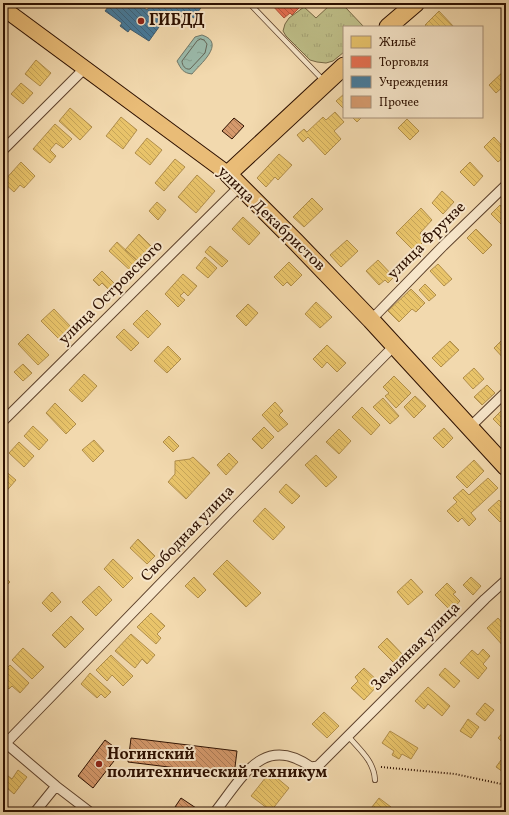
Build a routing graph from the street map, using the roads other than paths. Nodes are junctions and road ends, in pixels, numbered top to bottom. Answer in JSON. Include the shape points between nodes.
{"nodes":[{"id":1,"x":249,"y":3,"type":"edge"},
{"id":2,"x":416,"y":3,"type":"edge"},
{"id":3,"x":3,"y":8,"type":"edge"},
{"id":4,"x":389,"y":26,"type":"edge"},
{"id":5,"x":343,"y":67,"type":"edge"},
{"id":6,"x":84,"y":68,"type":"junction"},
{"id":7,"x":326,"y":83,"type":"junction"},
{"id":8,"x":3,"y":150,"type":"edge"},
{"id":9,"x":234,"y":180,"type":"junction"},
{"id":10,"x":506,"y":185,"type":"edge"},
{"id":11,"x":370,"y":320,"type":"junction"},
{"id":12,"x":394,"y":346,"type":"junction"},
{"id":13,"x":506,"y":392,"type":"edge"},
{"id":14,"x":3,"y":421,"type":"edge"},
{"id":15,"x":469,"y":428,"type":"junction"},
{"id":16,"x":506,"y":467,"type":"edge"},
{"id":17,"x":506,"y":580,"type":"edge"},
{"id":18,"x":348,"y":736,"type":"junction"},
{"id":19,"x":4,"y":742,"type":"edge"},
{"id":20,"x":375,"y":780,"type":"dead end"},
{"id":21,"x":56,"y":786,"type":"junction"},
{"id":22,"x":35,"y":812,"type":"edge"},
{"id":23,"x":90,"y":812,"type":"edge"},
{"id":24,"x":215,"y":812,"type":"edge"}],
"edges":[{"from":1,"to":7,"type":"lane"},
{"from":2,"to":4,"type":"highway"},
{"from":3,"to":6,"type":"main road","name":"улица Декабристов"},
{"from":5,"to":7,"type":"highway"},
{"from":6,"to":8,"type":"street"},
{"from":6,"to":9,"type":"main road","name":"улица Декабристов"},
{"from":7,"to":9,"type":"highway"},
{"from":9,"to":11,"type":"highway","name":"улица Декабристов"},
{"from":9,"to":14,"type":"street","name":"улица Островского"},
{"from":10,"to":11,"type":"street","name":"улица Фрунзе"},
{"from":11,"to":12,"type":"highway","name":"улица Декабристов"},
{"from":12,"to":15,"type":"highway","name":"улица Декабристов"},
{"from":12,"to":19,"type":"street","name":"Свободная улица"},
{"from":13,"to":15,"type":"street"},
{"from":15,"to":16,"type":"highway","name":"улица Декабристов"},
{"from":17,"to":18,"type":"street","name":"Земляная улица"},
{"from":18,"to":20,"type":"lane","via":[[373,766]]},
{"from":18,"to":24,"type":"street","name":"Земляная улица","via":[[318,766],[311,767],[300,759],[288,755],[265,757],[252,765]]},
{"from":19,"to":21,"type":"street"},
{"from":21,"to":22,"type":"street"},
{"from":21,"to":23,"type":"street"}]}
